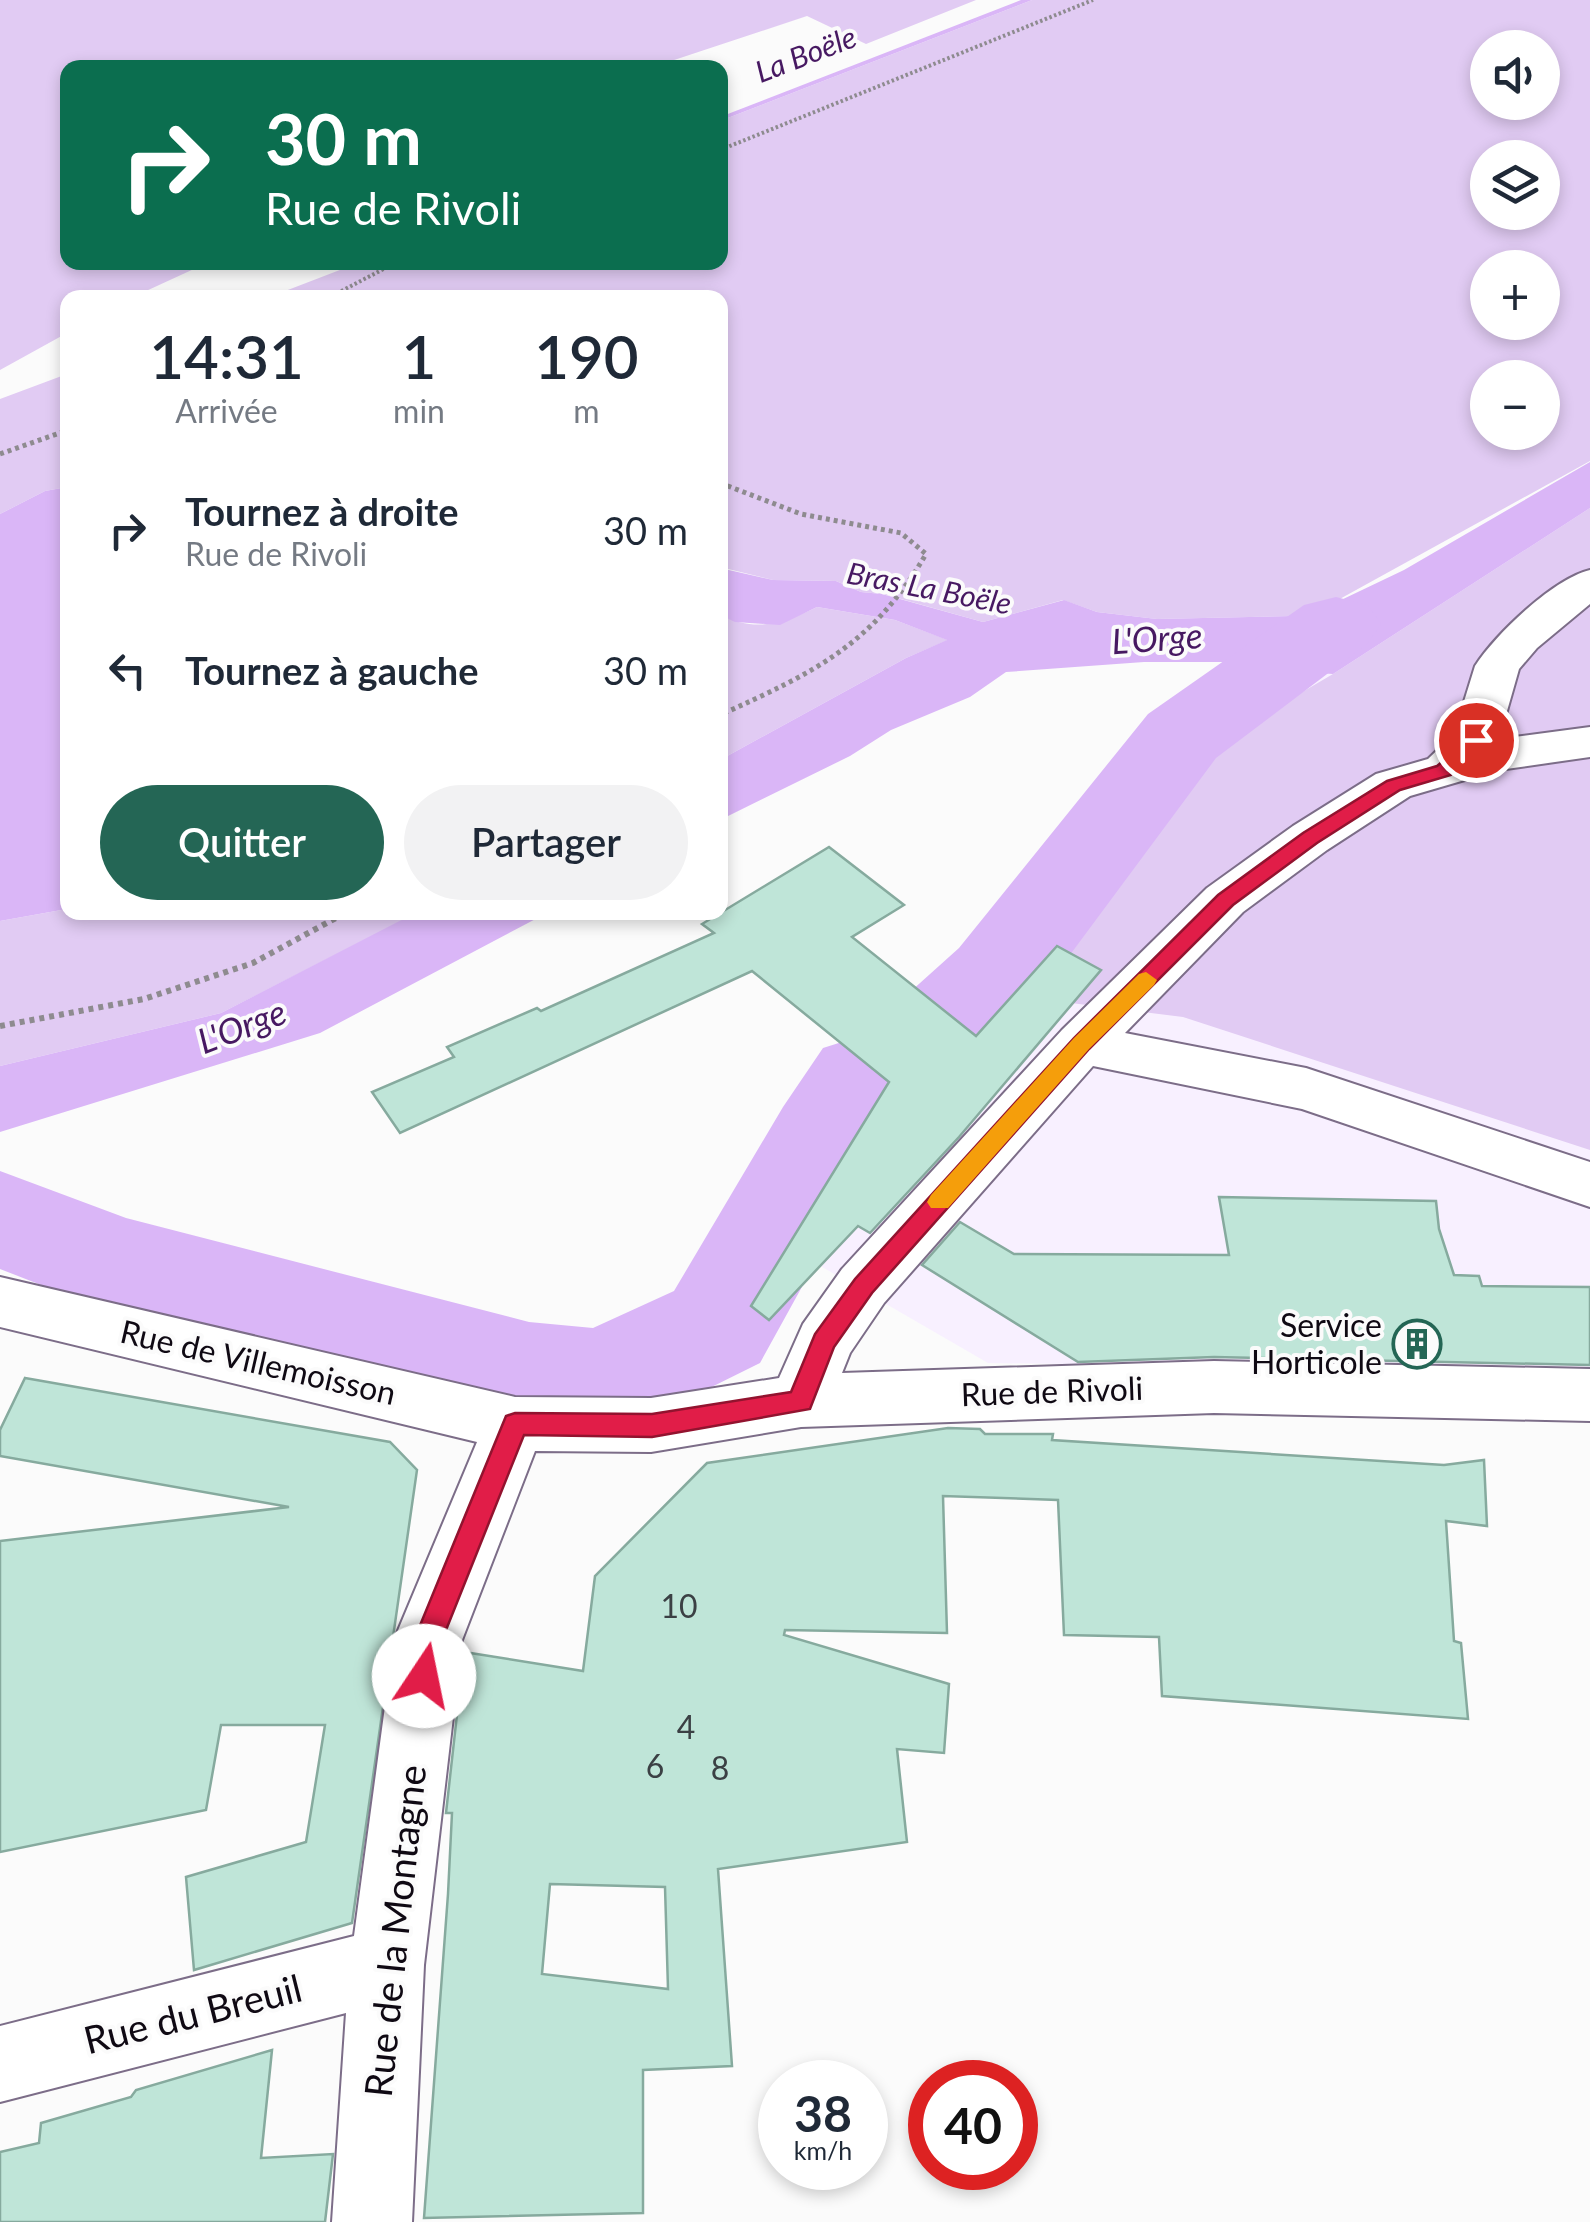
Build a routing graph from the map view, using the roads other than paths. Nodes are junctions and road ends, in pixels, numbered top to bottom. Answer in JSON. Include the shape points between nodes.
{"nodes":[{"id":1,"x":1590,"y":583,"type":"edge"},
{"id":2,"x":1590,"y":742,"type":"edge"},
{"id":3,"x":1444,"y":771,"type":"junction"},
{"id":4,"x":1082,"y":1044,"type":"junction"},
{"id":5,"x":1590,"y":1185,"type":"edge"},
{"id":6,"x":0,"y":1302,"type":"edge"},
{"id":7,"x":1590,"y":1395,"type":"edge"},
{"id":8,"x":800,"y":1401,"type":"junction"},
{"id":9,"x":515,"y":1424,"type":"junction"},
{"id":10,"x":387,"y":1966,"type":"junction"},
{"id":11,"x":0,"y":2064,"type":"edge"},
{"id":12,"x":372,"y":2222,"type":"edge"}],
"edges":[{"from":1,"to":3,"type":"street","via":[[1497,666],[1476,740]]},
{"from":2,"to":3,"type":"street","via":[[1497,755]]},
{"from":3,"to":4,"type":"street","via":[[1394,785],[1225,900]]},
{"from":4,"to":5,"type":"street","via":[[1306,1089]]},
{"from":4,"to":8,"type":"street","via":[[864,1286],[824,1342]]},
{"from":6,"to":9,"type":"street","name":"Rue de Villemoisson"},
{"from":7,"to":8,"type":"street","name":"Rue de Rivoli","via":[[1214,1387]]},
{"from":8,"to":9,"type":"street","name":"Rue de Rivoli","via":[[652,1426]]},
{"from":9,"to":10,"type":"street","name":"Rue de la Montagne","via":[[428,1640]]},
{"from":10,"to":11,"type":"street","name":"Rue du Breuil"},
{"from":10,"to":12,"type":"street","name":"Rue de la Montagne"}]}
